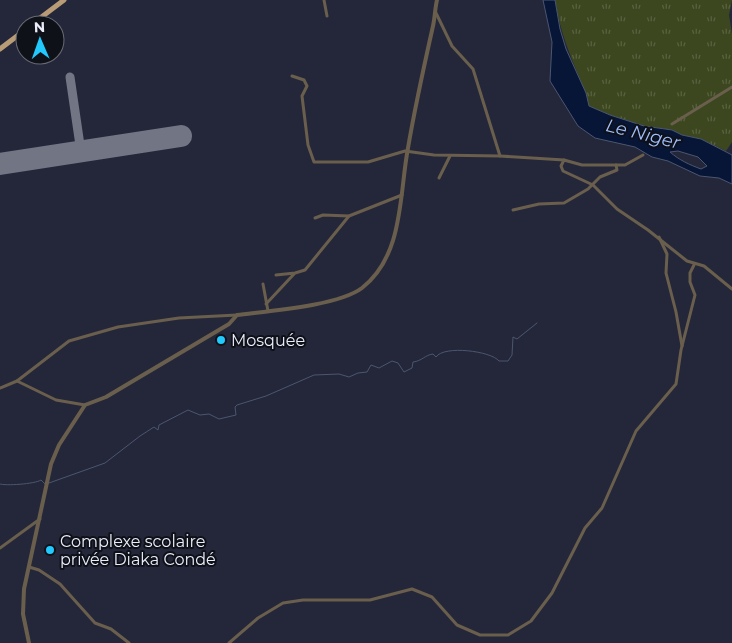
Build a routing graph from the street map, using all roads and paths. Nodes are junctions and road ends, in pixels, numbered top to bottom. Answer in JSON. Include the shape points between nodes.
{"nodes":[{"id":1,"x":64,"y":0,"type":"edge"},
{"id":2,"x":324,"y":0,"type":"edge"},
{"id":3,"x":437,"y":0,"type":"edge"},
{"id":4,"x":436,"y":13,"type":"junction"},
{"id":5,"x":44,"y":15,"type":"edge"},
{"id":6,"x":327,"y":16,"type":"dead end"},
{"id":7,"x":15,"y":38,"type":"edge"},
{"id":8,"x":0,"y":49,"type":"edge"},
{"id":9,"x":292,"y":76,"type":"dead end"},
{"id":10,"x":732,"y":87,"type":"edge"},
{"id":11,"x":672,"y":124,"type":"dead end"},
{"id":12,"x":407,"y":151,"type":"junction"},
{"id":13,"x":643,"y":155,"type":"dead end"},
{"id":14,"x":450,"y":156,"type":"junction"},
{"id":15,"x":500,"y":156,"type":"junction"},
{"id":16,"x":564,"y":160,"type":"junction"},
{"id":17,"x":616,"y":166,"type":"junction"},
{"id":18,"x":439,"y":178,"type":"dead end"},
{"id":19,"x":593,"y":184,"type":"junction"},
{"id":20,"x":402,"y":195,"type":"junction"},
{"id":21,"x":513,"y":210,"type":"dead end"},
{"id":22,"x":349,"y":216,"type":"junction"},
{"id":23,"x":315,"y":218,"type":"dead end"},
{"id":24,"x":659,"y":237,"type":"junction"},
{"id":25,"x":694,"y":265,"type":"junction"},
{"id":26,"x":295,"y":274,"type":"junction"},
{"id":27,"x":276,"y":275,"type":"dead end"},
{"id":28,"x":263,"y":284,"type":"dead end"},
{"id":29,"x":732,"y":289,"type":"edge"},
{"id":30,"x":266,"y":304,"type":"junction"},
{"id":31,"x":268,"y":310,"type":"junction"},
{"id":32,"x":237,"y":316,"type":"junction"},
{"id":33,"x":682,"y":347,"type":"junction"},
{"id":34,"x":17,"y":381,"type":"junction"},
{"id":35,"x":0,"y":388,"type":"edge"},
{"id":36,"x":85,"y":405,"type":"junction"},
{"id":37,"x":40,"y":519,"type":"junction"},
{"id":38,"x":0,"y":548,"type":"edge"},
{"id":39,"x":29,"y":567,"type":"junction"},
{"id":40,"x":29,"y":643,"type":"edge"},
{"id":41,"x":129,"y":643,"type":"edge"},
{"id":42,"x":229,"y":643,"type":"edge"}],
"edges":[{"from":1,"to":5,"type":"highway"},
{"from":2,"to":6,"type":"street"},
{"from":3,"to":4,"type":"street"},
{"from":4,"to":12,"type":"street"},
{"from":4,"to":15,"type":"street","via":[[452,46],[473,69]]},
{"from":7,"to":8,"type":"highway"},
{"from":9,"to":12,"type":"street","via":[[304,80],[307,86],[302,96],[308,145],[314,162],[368,162]]},
{"from":10,"to":11,"type":"street"},
{"from":12,"to":14,"type":"street"},
{"from":12,"to":20,"type":"street"},
{"from":13,"to":17,"type":"street"},
{"from":14,"to":15,"type":"street"},
{"from":14,"to":18,"type":"street"},
{"from":15,"to":16,"type":"street"},
{"from":16,"to":17,"type":"street","via":[[582,165]]},
{"from":16,"to":19,"type":"street","via":[[563,171]]},
{"from":17,"to":19,"type":"street","via":[[617,170],[600,177]]},
{"from":19,"to":21,"type":"street","via":[[564,203]]},
{"from":19,"to":24,"type":"street","via":[[617,209]]},
{"from":20,"to":22,"type":"street"},
{"from":20,"to":31,"type":"street","via":[[388,254],[361,289],[331,300]]},
{"from":22,"to":23,"type":"street","via":[[323,215]]},
{"from":22,"to":26,"type":"street","via":[[311,264]]},
{"from":24,"to":25,"type":"street"},
{"from":24,"to":33,"type":"street","via":[[666,254],[666,273]]},
{"from":25,"to":29,"type":"street","via":[[704,266]]},
{"from":25,"to":33,"type":"street","via":[[690,282],[695,295]]},
{"from":26,"to":27,"type":"street"},
{"from":26,"to":30,"type":"street"},
{"from":28,"to":30,"type":"street"},
{"from":30,"to":31,"type":"street"},
{"from":31,"to":32,"type":"street"},
{"from":32,"to":34,"type":"street","via":[[179,318],[118,327],[69,341]]},
{"from":32,"to":36,"type":"street","via":[[230,324],[106,397]]},
{"from":33,"to":42,"type":"street","via":[[676,384],[636,431],[605,501],[585,528],[537,616],[512,634],[491,636],[466,631],[432,598],[412,589],[370,600],[283,603],[258,618]]},
{"from":34,"to":35,"type":"street"},
{"from":34,"to":36,"type":"street","via":[[56,400]]},
{"from":36,"to":37,"type":"street","via":[[59,444],[47,481]]},
{"from":37,"to":38,"type":"street"},
{"from":37,"to":39,"type":"street"},
{"from":39,"to":40,"type":"street","via":[[22,614]]},
{"from":39,"to":41,"type":"street","via":[[60,584],[95,623],[111,629]]}]}
